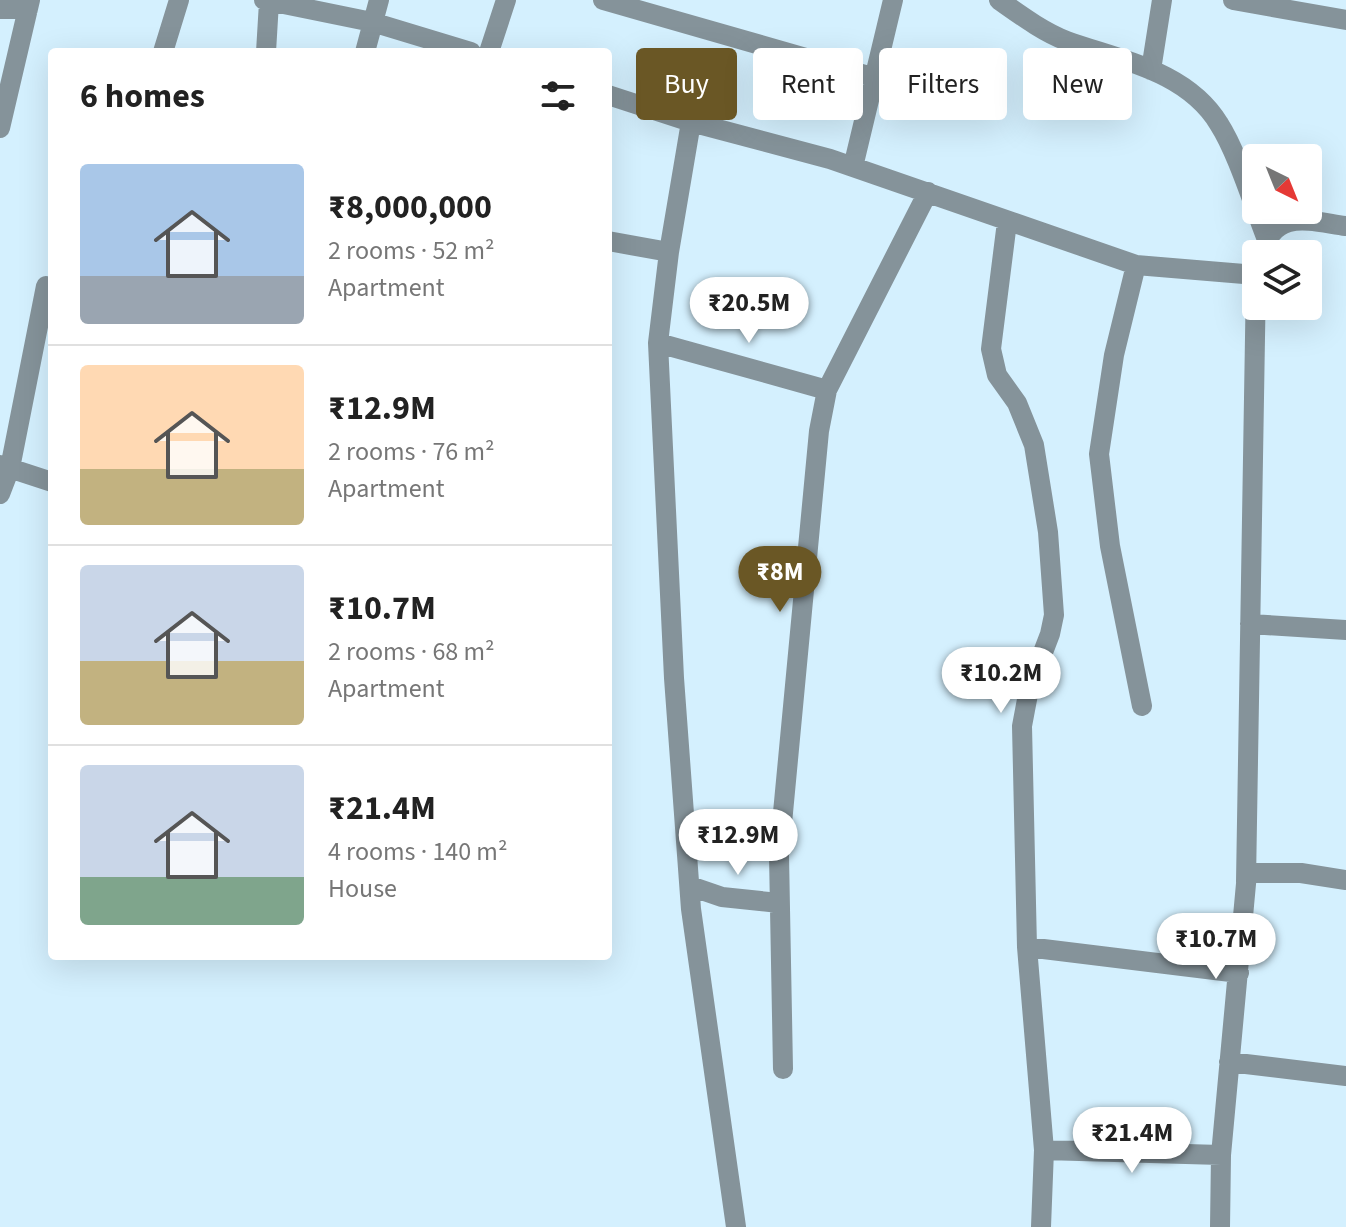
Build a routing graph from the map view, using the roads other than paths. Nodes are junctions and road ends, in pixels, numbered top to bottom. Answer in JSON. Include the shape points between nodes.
{"nodes":[{"id":1,"x":179,"y":0,"type":"edge"},
{"id":2,"x":379,"y":0,"type":"edge"},
{"id":3,"x":506,"y":0,"type":"edge"},
{"id":4,"x":603,"y":0,"type":"edge"},
{"id":5,"x":893,"y":0,"type":"edge"},
{"id":6,"x":999,"y":0,"type":"edge"},
{"id":7,"x":1162,"y":0,"type":"edge"},
{"id":8,"x":1233,"y":0,"type":"edge"},
{"id":9,"x":273,"y":2,"type":"edge"},
{"id":10,"x":29,"y":4,"type":"edge"},
{"id":11,"x":0,"y":9,"type":"edge"},
{"id":12,"x":1346,"y":20,"type":"edge"},
{"id":13,"x":372,"y":22,"type":"junction"},
{"id":14,"x":164,"y":48,"type":"edge"},
{"id":15,"x":267,"y":48,"type":"edge"},
{"id":16,"x":366,"y":48,"type":"edge"},
{"id":17,"x":458,"y":48,"type":"edge"},
{"id":18,"x":490,"y":48,"type":"edge"},
{"id":19,"x":1151,"y":70,"type":"junction"},
{"id":20,"x":876,"y":78,"type":"junction"},
{"id":21,"x":612,"y":96,"type":"edge"},
{"id":22,"x":691,"y":122,"type":"junction"},
{"id":23,"x":0,"y":128,"type":"edge"},
{"id":24,"x":853,"y":167,"type":"junction"},
{"id":25,"x":928,"y":192,"type":"junction"},
{"id":26,"x":1007,"y":222,"type":"junction"},
{"id":27,"x":1346,"y":226,"type":"edge"},
{"id":28,"x":1262,"y":240,"type":"edge"},
{"id":29,"x":1267,"y":240,"type":"edge"},
{"id":30,"x":612,"y":242,"type":"edge"},
{"id":31,"x":669,"y":252,"type":"junction"},
{"id":32,"x":1136,"y":265,"type":"junction"},
{"id":33,"x":1242,"y":275,"type":"edge"},
{"id":34,"x":46,"y":286,"type":"dead end"},
{"id":35,"x":1255,"y":320,"type":"edge"},
{"id":36,"x":658,"y":343,"type":"junction"},
{"id":37,"x":827,"y":390,"type":"junction"},
{"id":38,"x":5,"y":466,"type":"edge"},
{"id":39,"x":48,"y":481,"type":"edge"},
{"id":40,"x":0,"y":494,"type":"edge"},
{"id":41,"x":1250,"y":624,"type":"junction"},
{"id":42,"x":1346,"y":630,"type":"edge"},
{"id":43,"x":1142,"y":706,"type":"dead end"},
{"id":44,"x":1346,"y":880,"type":"edge"},
{"id":45,"x":1246,"y":882,"type":"junction"},
{"id":46,"x":690,"y":886,"type":"junction"},
{"id":47,"x":779,"y":903,"type":"junction"},
{"id":48,"x":1027,"y":947,"type":"junction"},
{"id":49,"x":1239,"y":973,"type":"junction"},
{"id":50,"x":1229,"y":1062,"type":"junction"},
{"id":51,"x":783,"y":1069,"type":"dead end"},
{"id":52,"x":1346,"y":1076,"type":"edge"},
{"id":53,"x":1044,"y":1150,"type":"junction"},
{"id":54,"x":1221,"y":1155,"type":"junction"},
{"id":55,"x":736,"y":1227,"type":"edge"},
{"id":56,"x":1041,"y":1227,"type":"edge"},
{"id":57,"x":1220,"y":1227,"type":"edge"}],
"edges":[{"from":1,"to":14,"type":"street"},
{"from":2,"to":13,"type":"street"},
{"from":3,"to":18,"type":"street"},
{"from":4,"to":20,"type":"street"},
{"from":5,"to":20,"type":"street"},
{"from":6,"to":19,"type":"street","via":[[1065,40]]},
{"from":7,"to":19,"type":"street"},
{"from":8,"to":12,"type":"street"},
{"from":9,"to":13,"type":"street"},
{"from":9,"to":15,"type":"street"},
{"from":10,"to":11,"type":"street"},
{"from":10,"to":23,"type":"street"},
{"from":13,"to":16,"type":"street"},
{"from":13,"to":17,"type":"street"},
{"from":19,"to":28,"type":"street","via":[[1198,98],[1219,124]]},
{"from":20,"to":24,"type":"street"},
{"from":21,"to":22,"type":"street"},
{"from":22,"to":24,"type":"street"},
{"from":22,"to":31,"type":"street"},
{"from":24,"to":25,"type":"street"},
{"from":25,"to":26,"type":"street"},
{"from":25,"to":37,"type":"street"},
{"from":26,"to":32,"type":"street"},
{"from":26,"to":48,"type":"street","via":[[991,349],[997,375],[1017,403],[1034,445],[1054,615],[1022,726]]},
{"from":27,"to":29,"type":"street","via":[[1288,222]]},
{"from":30,"to":31,"type":"street"},
{"from":31,"to":36,"type":"street"},
{"from":32,"to":33,"type":"street"},
{"from":32,"to":43,"type":"street","via":[[1114,355],[1099,454],[1110,546]]},
{"from":34,"to":38,"type":"street"},
{"from":35,"to":41,"type":"street"},
{"from":36,"to":37,"type":"street"},
{"from":36,"to":46,"type":"street"},
{"from":37,"to":47,"type":"street","via":[[782,824]]},
{"from":38,"to":39,"type":"street"},
{"from":38,"to":40,"type":"street"},
{"from":41,"to":42,"type":"street"},
{"from":41,"to":45,"type":"street"},
{"from":44,"to":45,"type":"street","via":[[1247,873]]},
{"from":45,"to":49,"type":"street"},
{"from":46,"to":47,"type":"street","via":[[722,897]]},
{"from":46,"to":55,"type":"street"},
{"from":47,"to":51,"type":"street"},
{"from":48,"to":49,"type":"street"},
{"from":48,"to":53,"type":"street"},
{"from":49,"to":50,"type":"street"},
{"from":50,"to":52,"type":"street"},
{"from":50,"to":54,"type":"street"},
{"from":53,"to":54,"type":"street"},
{"from":53,"to":56,"type":"street"},
{"from":54,"to":57,"type":"street"}]}
